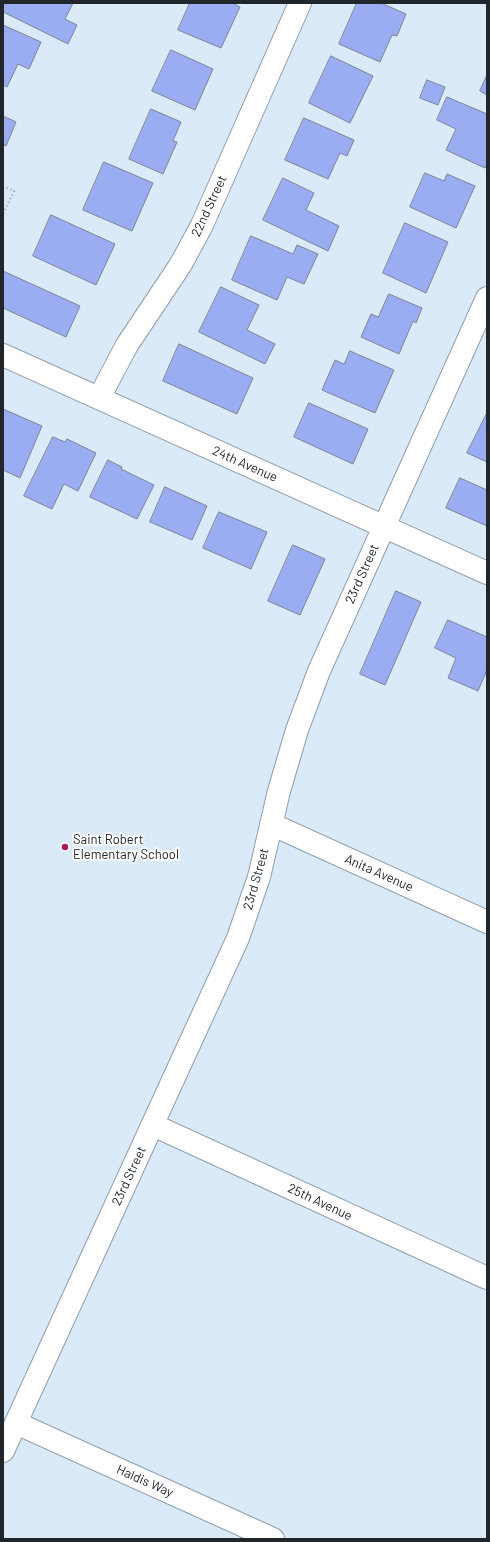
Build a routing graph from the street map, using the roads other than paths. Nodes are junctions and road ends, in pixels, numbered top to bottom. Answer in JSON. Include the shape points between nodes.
{"nodes":[{"id":1,"x":300,"y":3,"type":"edge"},
{"id":2,"x":487,"y":298,"type":"edge"},
{"id":3,"x":3,"y":355,"type":"edge"},
{"id":4,"x":99,"y":398,"type":"junction"},
{"id":5,"x":384,"y":527,"type":"junction"},
{"id":6,"x":487,"y":573,"type":"edge"},
{"id":7,"x":271,"y":824,"type":"junction"},
{"id":8,"x":487,"y":922,"type":"edge"},
{"id":9,"x":153,"y":1125,"type":"junction"},
{"id":10,"x":487,"y":1278,"type":"edge"},
{"id":11,"x":16,"y":1423,"type":"junction"},
{"id":12,"x":3,"y":1451,"type":"edge"},
{"id":13,"x":273,"y":1539,"type":"edge"}],
"edges":[{"from":1,"to":4,"type":"street","name":"22nd Street","via":[[202,225],[180,264],[127,345]]},
{"from":2,"to":5,"type":"street","name":"23rd Street"},
{"from":3,"to":4,"type":"street","name":"24th Avenue"},
{"from":4,"to":5,"type":"street","name":"24th Avenue"},
{"from":5,"to":6,"type":"street","name":"24th Avenue"},
{"from":5,"to":7,"type":"street","name":"23rd Street","via":[[316,678],[297,730]]},
{"from":7,"to":8,"type":"street","name":"Anita Avenue"},
{"from":7,"to":9,"type":"street","name":"23rd Street","via":[[259,877],[238,938]]},
{"from":9,"to":10,"type":"street","name":"25th Avenue"},
{"from":9,"to":11,"type":"street","name":"23rd Street"},
{"from":11,"to":12,"type":"street","name":"23rd Street"},
{"from":11,"to":13,"type":"street","name":"Haldis Way"}]}
